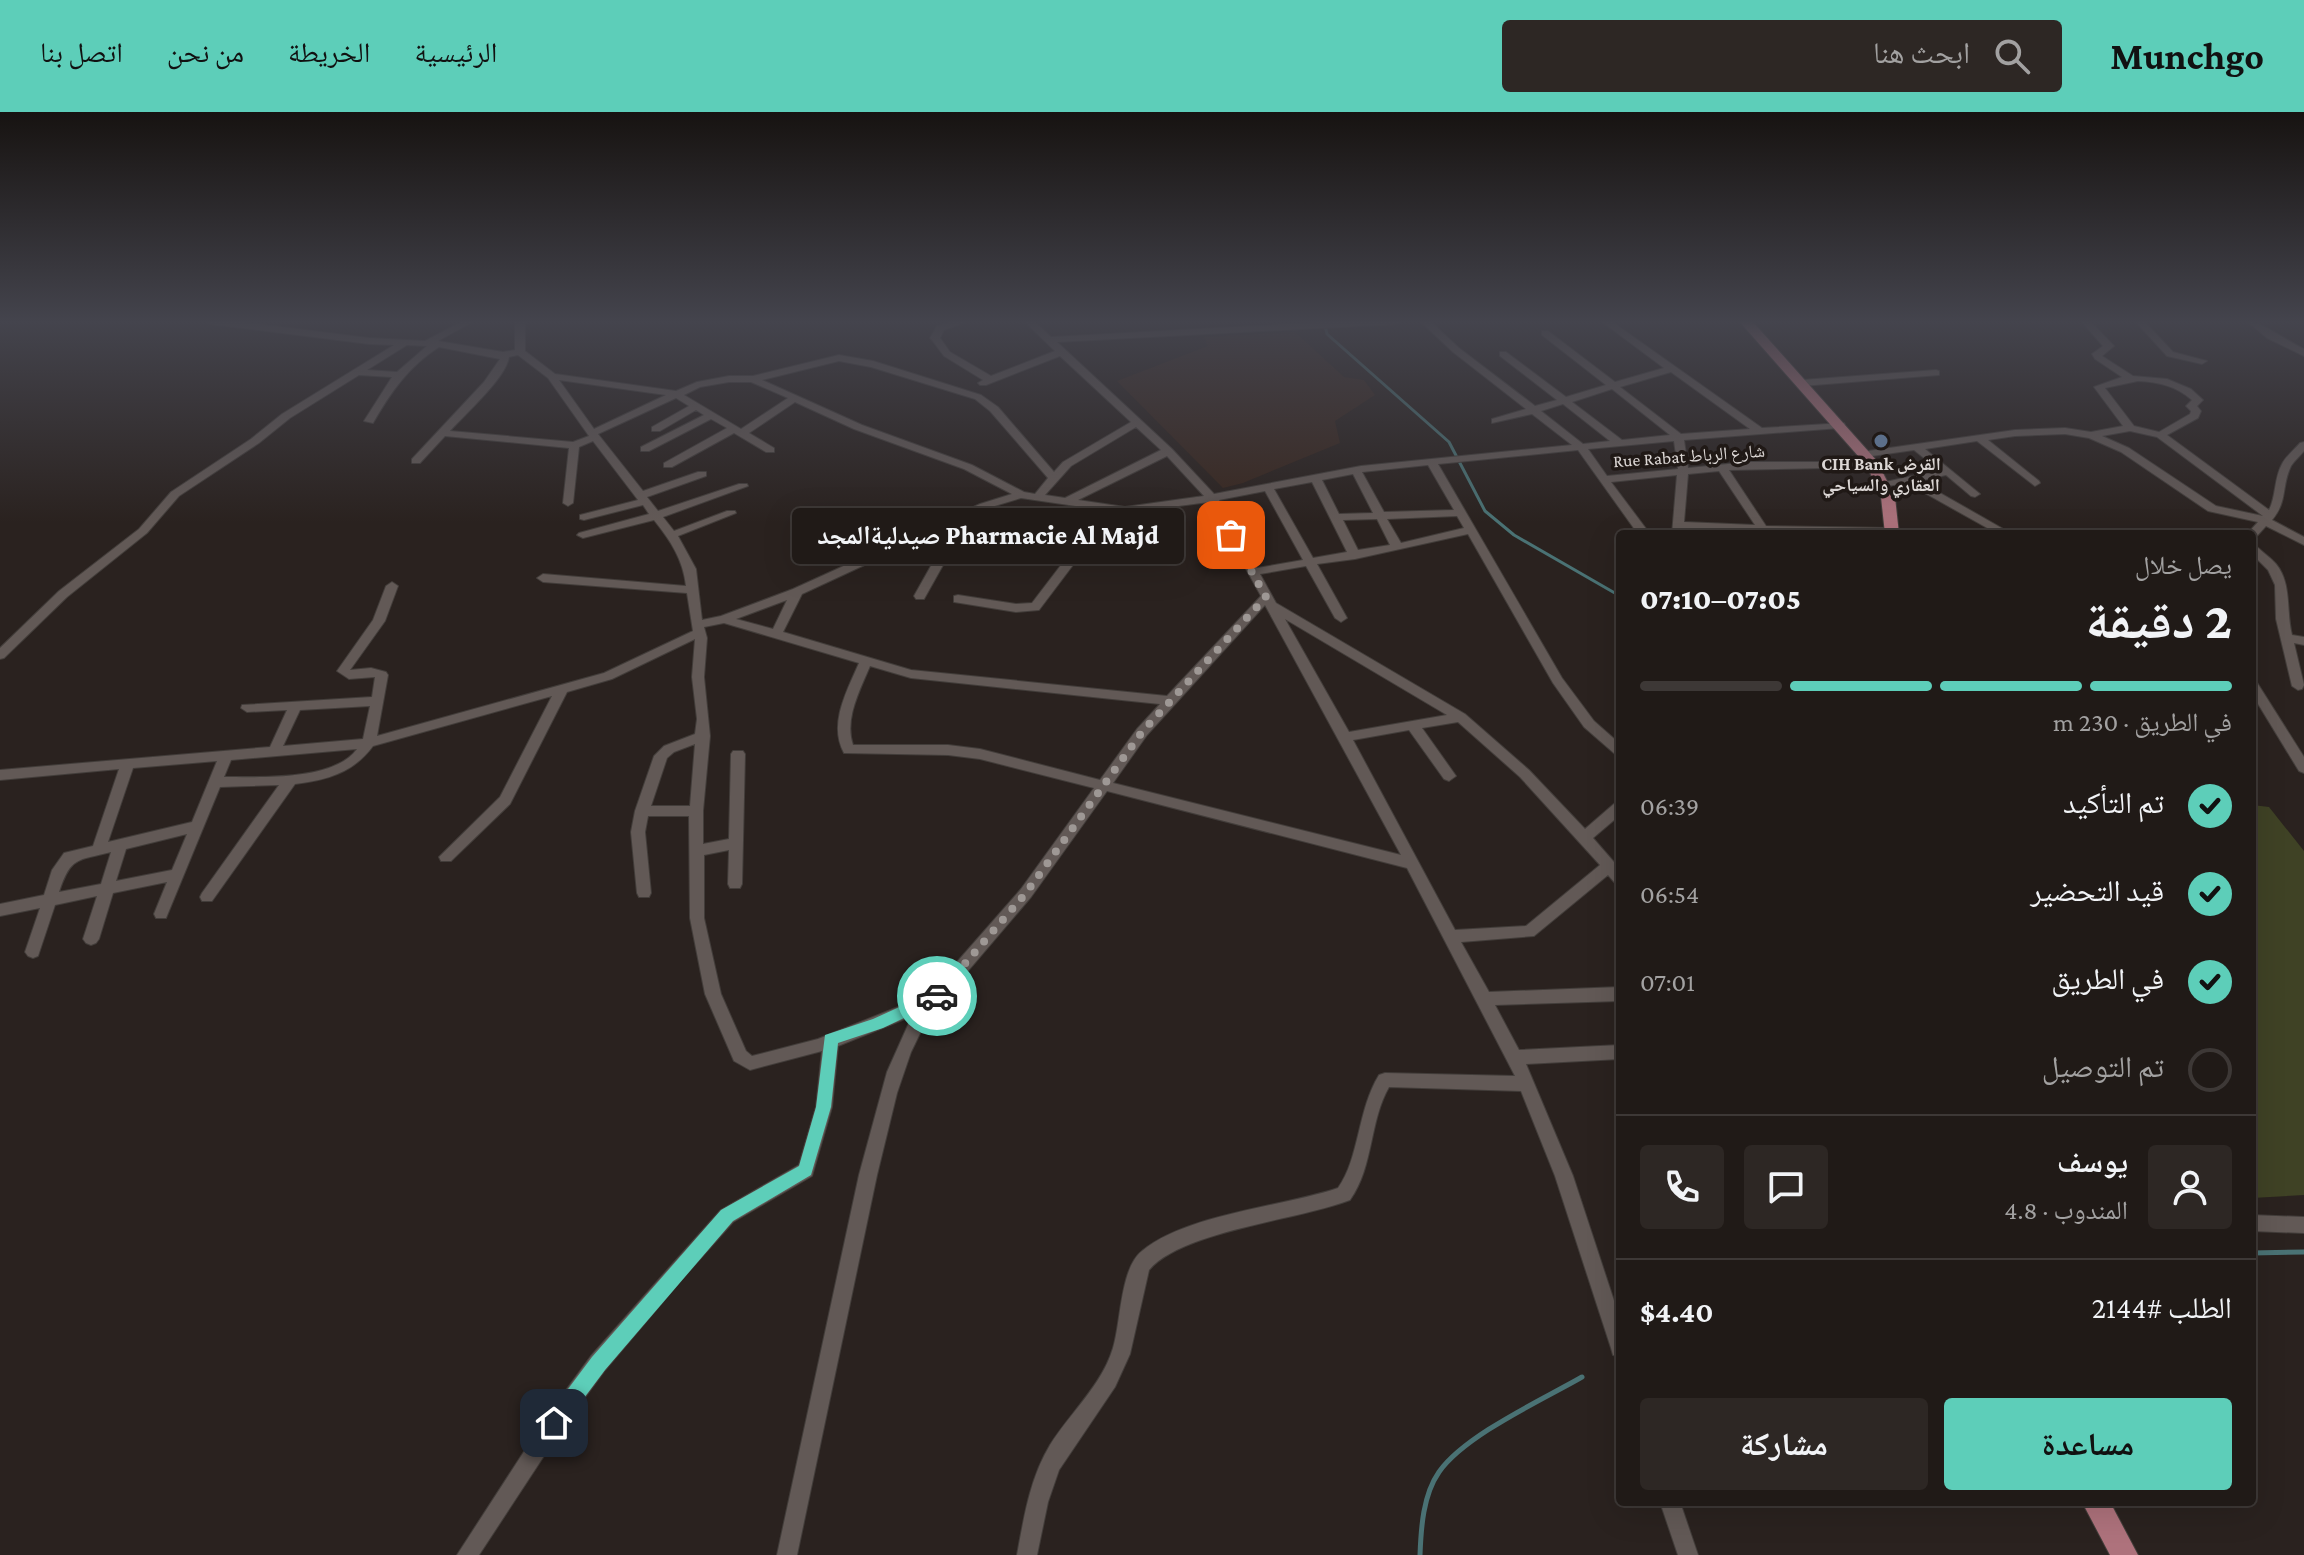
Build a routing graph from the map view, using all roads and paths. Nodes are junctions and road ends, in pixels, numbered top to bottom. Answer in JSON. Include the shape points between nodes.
{"nodes":[{"id":1,"x":333,"y":388,"type":"edge"},
{"id":2,"x":387,"y":388,"type":"edge"},
{"id":3,"x":481,"y":388,"type":"edge"},
{"id":4,"x":561,"y":388,"type":"edge"},
{"id":5,"x":637,"y":388,"type":"edge"},
{"id":6,"x":693,"y":388,"type":"edge"},
{"id":7,"x":774,"y":388,"type":"edge"},
{"id":8,"x":956,"y":388,"type":"edge"},
{"id":9,"x":971,"y":388,"type":"edge"},
{"id":10,"x":1100,"y":388,"type":"edge"},
{"id":11,"x":1507,"y":388,"type":"edge"},
{"id":12,"x":1548,"y":388,"type":"edge"},
{"id":13,"x":1607,"y":388,"type":"edge"},
{"id":14,"x":1618,"y":388,"type":"edge"},
{"id":15,"x":1701,"y":388,"type":"edge"},
{"id":16,"x":1807,"y":388,"type":"edge"},
{"id":17,"x":2099,"y":388,"type":"edge"},
{"id":18,"x":2178,"y":388,"type":"edge"},
{"id":19,"x":965,"y":391,"type":"junction"},
{"id":20,"x":676,"y":394,"type":"junction"},
{"id":21,"x":795,"y":398,"type":"junction"},
{"id":22,"x":1565,"y":401,"type":"junction"},
{"id":23,"x":697,"y":406,"type":"junction"},
{"id":24,"x":1535,"y":409,"type":"junction"},
{"id":25,"x":711,"y":415,"type":"junction"},
{"id":26,"x":369,"y":421,"type":"dead end"},
{"id":27,"x":1496,"y":421,"type":"dead end"},
{"id":28,"x":1137,"y":422,"type":"junction"},
{"id":29,"x":1840,"y":425,"type":"junction"},
{"id":30,"x":2130,"y":428,"type":"junction"},
{"id":31,"x":656,"y":429,"type":"dead end"},
{"id":32,"x":1759,"y":430,"type":"junction"},
{"id":33,"x":736,"y":432,"type":"junction"},
{"id":34,"x":442,"y":433,"type":"junction"},
{"id":35,"x":593,"y":435,"type":"junction"},
{"id":36,"x":2091,"y":435,"type":"junction"},
{"id":37,"x":2160,"y":435,"type":"junction"},
{"id":38,"x":1679,"y":437,"type":"junction"},
{"id":39,"x":1979,"y":438,"type":"junction"},
{"id":40,"x":1621,"y":444,"type":"junction"},
{"id":41,"x":574,"y":445,"type":"junction"},
{"id":42,"x":2304,"y":445,"type":"edge"},
{"id":43,"x":1581,"y":447,"type":"junction"},
{"id":44,"x":1918,"y":448,"type":"junction"},
{"id":45,"x":645,"y":449,"type":"dead end"},
{"id":46,"x":770,"y":450,"type":"dead end"},
{"id":47,"x":1168,"y":451,"type":"junction"},
{"id":48,"x":1869,"y":459,"type":"junction"},
{"id":49,"x":1437,"y":460,"type":"junction"},
{"id":50,"x":416,"y":461,"type":"dead end"},
{"id":51,"x":668,"y":465,"type":"dead end"},
{"id":52,"x":1722,"y":468,"type":"junction"},
{"id":53,"x":1356,"y":470,"type":"junction"},
{"id":54,"x":1683,"y":470,"type":"junction"},
{"id":55,"x":1947,"y":472,"type":"junction"},
{"id":56,"x":702,"y":474,"type":"dead end"},
{"id":57,"x":1053,"y":477,"type":"junction"},
{"id":58,"x":1316,"y":478,"type":"junction"},
{"id":59,"x":1605,"y":479,"type":"junction"},
{"id":60,"x":1909,"y":480,"type":"junction"},
{"id":61,"x":2035,"y":483,"type":"dead end"},
{"id":62,"x":1885,"y":485,"type":"junction"},
{"id":63,"x":743,"y":486,"type":"dead end"},
{"id":64,"x":1268,"y":487,"type":"junction"},
{"id":65,"x":1975,"y":494,"type":"dead end"},
{"id":66,"x":1021,"y":495,"type":"junction"},
{"id":67,"x":1039,"y":495,"type":"junction"},
{"id":68,"x":645,"y":498,"type":"junction"},
{"id":69,"x":1212,"y":498,"type":"junction"},
{"id":70,"x":1069,"y":500,"type":"junction"},
{"id":71,"x":568,"y":503,"type":"dead end"},
{"id":72,"x":1109,"y":510,"type":"junction"},
{"id":73,"x":731,"y":513,"type":"dead end"},
{"id":74,"x":1460,"y":513,"type":"junction"},
{"id":75,"x":967,"y":514,"type":"junction"},
{"id":76,"x":658,"y":515,"type":"junction"},
{"id":77,"x":584,"y":517,"type":"dead end"},
{"id":78,"x":1336,"y":517,"type":"junction"},
{"id":79,"x":1381,"y":517,"type":"junction"},
{"id":80,"x":1973,"y":518,"type":"junction"},
{"id":81,"x":2267,"y":518,"type":"junction"},
{"id":82,"x":1679,"y":529,"type":"edge"},
{"id":83,"x":1472,"y":530,"type":"junction"},
{"id":84,"x":1641,"y":530,"type":"edge"},
{"id":85,"x":1745,"y":530,"type":"edge"},
{"id":86,"x":1763,"y":530,"type":"edge"},
{"id":87,"x":1892,"y":530,"type":"edge"},
{"id":88,"x":1977,"y":530,"type":"edge"},
{"id":89,"x":1996,"y":530,"type":"edge"},
{"id":90,"x":2256,"y":530,"type":"edge"},
{"id":91,"x":583,"y":535,"type":"dead end"},
{"id":92,"x":672,"y":535,"type":"junction"},
{"id":93,"x":2304,"y":542,"type":"edge"},
{"id":94,"x":1395,"y":548,"type":"junction"},
{"id":95,"x":2256,"y":552,"type":"edge"},
{"id":96,"x":1355,"y":556,"type":"junction"},
{"id":97,"x":1309,"y":564,"type":"junction"},
{"id":98,"x":1253,"y":572,"type":"junction"},
{"id":99,"x":543,"y":578,"type":"dead end"},
{"id":100,"x":392,"y":586,"type":"dead end"},
{"id":101,"x":693,"y":590,"type":"junction"},
{"id":102,"x":797,"y":592,"type":"junction"},
{"id":103,"x":920,"y":596,"type":"dead end"},
{"id":104,"x":958,"y":599,"type":"dead end"},
{"id":105,"x":1268,"y":601,"type":"junction"},
{"id":106,"x":1341,"y":618,"type":"dead end"},
{"id":107,"x":724,"y":619,"type":"junction"},
{"id":108,"x":699,"y":629,"type":"junction"},
{"id":109,"x":777,"y":633,"type":"junction"},
{"id":110,"x":2286,"y":638,"type":"junction"},
{"id":111,"x":2304,"y":641,"type":"edge"},
{"id":112,"x":0,"y":655,"type":"edge"},
{"id":113,"x":865,"y":662,"type":"junction"},
{"id":114,"x":2298,"y":686,"type":"dead end"},
{"id":115,"x":562,"y":689,"type":"junction"},
{"id":116,"x":2256,"y":690,"type":"edge"},
{"id":117,"x":377,"y":701,"type":"junction"},
{"id":118,"x":1169,"y":701,"type":"junction"},
{"id":119,"x":295,"y":706,"type":"junction"},
{"id":120,"x":247,"y":708,"type":"dead end"},
{"id":121,"x":1460,"y":717,"type":"junction"},
{"id":122,"x":1413,"y":726,"type":"junction"},
{"id":123,"x":703,"y":736,"type":"junction"},
{"id":124,"x":1345,"y":737,"type":"junction"},
{"id":125,"x":368,"y":743,"type":"junction"},
{"id":126,"x":1616,"y":748,"type":"edge"},
{"id":127,"x":274,"y":752,"type":"junction"},
{"id":128,"x":738,"y":754,"type":"dead end"},
{"id":129,"x":226,"y":755,"type":"junction"},
{"id":130,"x":128,"y":764,"type":"junction"},
{"id":131,"x":2304,"y":768,"type":"edge"},
{"id":132,"x":0,"y":775,"type":"edge"},
{"id":133,"x":1449,"y":776,"type":"dead end"},
{"id":134,"x":291,"y":779,"type":"junction"},
{"id":135,"x":215,"y":782,"type":"junction"},
{"id":136,"x":1102,"y":786,"type":"junction"},
{"id":137,"x":1616,"y":810,"type":"edge"},
{"id":138,"x":642,"y":811,"type":"junction"},
{"id":139,"x":696,"y":811,"type":"junction"},
{"id":140,"x":198,"y":826,"type":"junction"},
{"id":141,"x":1585,"y":837,"type":"junction"},
{"id":142,"x":121,"y":843,"type":"junction"},
{"id":143,"x":736,"y":843,"type":"junction"},
{"id":144,"x":99,"y":848,"type":"junction"},
{"id":145,"x":696,"y":851,"type":"junction"},
{"id":146,"x":446,"y":857,"type":"dead end"},
{"id":147,"x":1410,"y":863,"type":"junction"},
{"id":148,"x":1609,"y":866,"type":"junction"},
{"id":149,"x":178,"y":874,"type":"junction"},
{"id":150,"x":1616,"y":874,"type":"edge"},
{"id":151,"x":735,"y":884,"type":"dead end"},
{"id":152,"x":108,"y":888,"type":"junction"},
{"id":153,"x":644,"y":893,"type":"dead end"},
{"id":154,"x":207,"y":897,"type":"dead end"},
{"id":155,"x":48,"y":900,"type":"junction"},
{"id":156,"x":0,"y":910,"type":"edge"},
{"id":157,"x":161,"y":914,"type":"dead end"},
{"id":158,"x":1451,"y":936,"type":"junction"},
{"id":159,"x":91,"y":939,"type":"dead end"},
{"id":160,"x":33,"y":952,"type":"dead end"},
{"id":161,"x":1616,"y":994,"type":"edge"},
{"id":162,"x":935,"y":998,"type":"junction"},
{"id":163,"x":1483,"y":999,"type":"junction"},
{"id":164,"x":831,"y":1039,"type":"junction"},
{"id":165,"x":1616,"y":1052,"type":"edge"},
{"id":166,"x":1515,"y":1057,"type":"junction"},
{"id":167,"x":1526,"y":1084,"type":"junction"},
{"id":168,"x":2256,"y":1223,"type":"edge"},
{"id":169,"x":2304,"y":1225,"type":"edge"},
{"id":170,"x":1616,"y":1336,"type":"edge"},
{"id":171,"x":1671,"y":1506,"type":"edge"},
{"id":172,"x":2097,"y":1506,"type":"edge"},
{"id":173,"x":467,"y":1555,"type":"edge"},
{"id":174,"x":787,"y":1555,"type":"edge"},
{"id":175,"x":1027,"y":1555,"type":"edge"},
{"id":176,"x":1688,"y":1555,"type":"edge"},
{"id":177,"x":2125,"y":1555,"type":"edge"}],
"edges":[{"from":1,"to":112,"type":"street","via":[[175,494],[143,531],[63,594]]},
{"from":2,"to":26,"type":"street"},
{"from":3,"to":34,"type":"street"},
{"from":4,"to":35,"type":"street"},
{"from":5,"to":20,"type":"street"},
{"from":6,"to":20,"type":"street"},
{"from":7,"to":21,"type":"street"},
{"from":8,"to":19,"type":"street"},
{"from":9,"to":19,"type":"street"},
{"from":10,"to":28,"type":"street"},
{"from":11,"to":24,"type":"street"},
{"from":12,"to":22,"type":"street"},
{"from":13,"to":22,"type":"street"},
{"from":14,"to":38,"type":"street"},
{"from":15,"to":32,"type":"street"},
{"from":16,"to":29,"type":"main road"},
{"from":17,"to":30,"type":"street"},
{"from":18,"to":37,"type":"street","via":[[2198,399],[2191,406],[2196,411]]},
{"from":19,"to":57,"type":"street","via":[[988,403]]},
{"from":20,"to":23,"type":"street"},
{"from":20,"to":35,"type":"street"},
{"from":21,"to":33,"type":"street"},
{"from":21,"to":66,"type":"street","via":[[968,467]]},
{"from":22,"to":24,"type":"street"},
{"from":22,"to":40,"type":"street"},
{"from":23,"to":25,"type":"street"},
{"from":23,"to":31,"type":"street"},
{"from":24,"to":27,"type":"street"},
{"from":24,"to":43,"type":"street"},
{"from":25,"to":33,"type":"street"},
{"from":25,"to":45,"type":"street"},
{"from":28,"to":47,"type":"street"},
{"from":28,"to":57,"type":"street","via":[[1090,447]]},
{"from":29,"to":32,"type":"street"},
{"from":29,"to":48,"type":"main road"},
{"from":30,"to":36,"type":"street"},
{"from":30,"to":37,"type":"street"},
{"from":32,"to":38,"type":"street"},
{"from":33,"to":46,"type":"street"},
{"from":33,"to":51,"type":"street"},
{"from":34,"to":41,"type":"street"},
{"from":34,"to":50,"type":"street"},
{"from":35,"to":41,"type":"street"},
{"from":35,"to":68,"type":"street"},
{"from":36,"to":39,"type":"street","name":"Rue Rabat شارع الرباط","via":[[2048,431]]},
{"from":36,"to":81,"type":"street","via":[[2125,450],[2212,509]]},
{"from":37,"to":81,"type":"street"},
{"from":38,"to":40,"type":"street"},
{"from":38,"to":54,"type":"street"},
{"from":39,"to":44,"type":"street","name":"Rue Rabat شارع الرباط"},
{"from":39,"to":61,"type":"street"},
{"from":40,"to":43,"type":"street"},
{"from":41,"to":71,"type":"street"},
{"from":42,"to":81,"type":"street","via":[[2287,464],[2277,507]]},
{"from":43,"to":49,"type":"street"},
{"from":43,"to":59,"type":"street"},
{"from":44,"to":48,"type":"street","name":"Rue Rabat شارع الرباط"},
{"from":44,"to":55,"type":"street"},
{"from":47,"to":69,"type":"street"},
{"from":47,"to":70,"type":"street"},
{"from":48,"to":52,"type":"street","name":"Rue Rabat شارع الرباط"},
{"from":48,"to":62,"type":"main road"},
{"from":49,"to":53,"type":"street"},
{"from":49,"to":74,"type":"street"},
{"from":52,"to":54,"type":"street","name":"Rue Rabat شارع الرباط"},
{"from":52,"to":86,"type":"street"},
{"from":53,"to":58,"type":"street"},
{"from":53,"to":79,"type":"street"},
{"from":54,"to":59,"type":"street","name":"Rue Rabat شارع الرباط"},
{"from":54,"to":82,"type":"street"},
{"from":55,"to":60,"type":"street"},
{"from":55,"to":65,"type":"street"},
{"from":56,"to":68,"type":"street"},
{"from":57,"to":67,"type":"street"},
{"from":58,"to":64,"type":"street"},
{"from":58,"to":78,"type":"street"},
{"from":59,"to":84,"type":"street"},
{"from":60,"to":62,"type":"street"},
{"from":60,"to":80,"type":"street"},
{"from":62,"to":87,"type":"main road"},
{"from":63,"to":76,"type":"street"},
{"from":64,"to":69,"type":"street"},
{"from":64,"to":97,"type":"street"},
{"from":66,"to":67,"type":"street"},
{"from":66,"to":75,"type":"street"},
{"from":67,"to":70,"type":"street"},
{"from":68,"to":76,"type":"street"},
{"from":68,"to":77,"type":"street"},
{"from":69,"to":72,"type":"street"},
{"from":69,"to":98,"type":"street"},
{"from":70,"to":72,"type":"street"},
{"from":72,"to":104,"type":"street","via":[[1033,608]]},
{"from":73,"to":92,"type":"street"},
{"from":74,"to":79,"type":"street"},
{"from":74,"to":83,"type":"street"},
{"from":75,"to":102,"type":"street"},
{"from":75,"to":103,"type":"street"},
{"from":76,"to":91,"type":"street"},
{"from":76,"to":92,"type":"street"},
{"from":78,"to":79,"type":"street"},
{"from":78,"to":96,"type":"street"},
{"from":79,"to":94,"type":"street"},
{"from":80,"to":88,"type":"street"},
{"from":80,"to":89,"type":"street"},
{"from":81,"to":90,"type":"street"},
{"from":81,"to":93,"type":"street"},
{"from":82,"to":85,"type":"street"},
{"from":83,"to":94,"type":"street"},
{"from":83,"to":126,"type":"street","via":[[1557,680],[1589,724]]},
{"from":92,"to":101,"type":"street","via":[[688,562]]},
{"from":94,"to":96,"type":"street"},
{"from":95,"to":110,"type":"street","via":[[2279,578]]},
{"from":96,"to":97,"type":"street"},
{"from":97,"to":98,"type":"street"},
{"from":97,"to":106,"type":"street"},
{"from":98,"to":105,"type":"street"},
{"from":99,"to":101,"type":"street"},
{"from":100,"to":117,"type":"street","via":[[379,621],[343,671],[380,673]]},
{"from":101,"to":108,"type":"street"},
{"from":102,"to":107,"type":"street"},
{"from":102,"to":109,"type":"street"},
{"from":105,"to":118,"type":"street"},
{"from":105,"to":121,"type":"street"},
{"from":105,"to":124,"type":"street"},
{"from":107,"to":108,"type":"street"},
{"from":107,"to":109,"type":"street"},
{"from":108,"to":115,"type":"street","via":[[618,673]]},
{"from":108,"to":123,"type":"street"},
{"from":109,"to":113,"type":"street"},
{"from":110,"to":111,"type":"street"},
{"from":110,"to":114,"type":"street"},
{"from":113,"to":118,"type":"street","via":[[934,677]]},
{"from":113,"to":136,"type":"street","via":[[846,713],[843,737],[849,750],[971,752]]},
{"from":115,"to":125,"type":"street"},
{"from":115,"to":146,"type":"street","via":[[505,800]]},
{"from":116,"to":131,"type":"street"},
{"from":117,"to":119,"type":"street"},
{"from":117,"to":125,"type":"street"},
{"from":118,"to":136,"type":"street"},
{"from":119,"to":120,"type":"street"},
{"from":119,"to":127,"type":"street"},
{"from":121,"to":122,"type":"street"},
{"from":121,"to":141,"type":"street","via":[[1511,759]]},
{"from":122,"to":124,"type":"street"},
{"from":122,"to":133,"type":"street"},
{"from":123,"to":138,"type":"street","via":[[664,751]]},
{"from":123,"to":139,"type":"street"},
{"from":124,"to":147,"type":"street"},
{"from":125,"to":127,"type":"street"},
{"from":125,"to":134,"type":"street","via":[[333,771]]},
{"from":127,"to":129,"type":"street"},
{"from":128,"to":143,"type":"street"},
{"from":129,"to":130,"type":"street"},
{"from":129,"to":135,"type":"street"},
{"from":130,"to":132,"type":"street"},
{"from":130,"to":144,"type":"street"},
{"from":134,"to":135,"type":"street"},
{"from":134,"to":154,"type":"street"},
{"from":135,"to":140,"type":"street"},
{"from":136,"to":147,"type":"street"},
{"from":136,"to":162,"type":"street","via":[[1026,893]]},
{"from":137,"to":141,"type":"street"},
{"from":138,"to":139,"type":"street"},
{"from":138,"to":153,"type":"street","via":[[638,853]]},
{"from":139,"to":145,"type":"street"},
{"from":140,"to":142,"type":"street"},
{"from":140,"to":149,"type":"street"},
{"from":141,"to":148,"type":"street"},
{"from":142,"to":144,"type":"street"},
{"from":142,"to":152,"type":"street"},
{"from":143,"to":145,"type":"street"},
{"from":143,"to":151,"type":"street"},
{"from":144,"to":155,"type":"street","via":[[69,857]]},
{"from":145,"to":164,"type":"street","via":[[703,955],[713,994],[740,1056],[755,1062]]},
{"from":147,"to":158,"type":"street"},
{"from":148,"to":150,"type":"street"},
{"from":148,"to":158,"type":"street","via":[[1529,932]]},
{"from":149,"to":152,"type":"street"},
{"from":149,"to":157,"type":"street"},
{"from":152,"to":155,"type":"street"},
{"from":152,"to":159,"type":"street"},
{"from":155,"to":156,"type":"street"},
{"from":155,"to":160,"type":"street"},
{"from":158,"to":163,"type":"street"},
{"from":161,"to":163,"type":"street"},
{"from":162,"to":164,"type":"street"},
{"from":162,"to":174,"type":"street","via":[[913,1027],[879,1132]]},
{"from":163,"to":166,"type":"street"},
{"from":164,"to":173,"type":"street","via":[[824,1107],[806,1170],[727,1216],[675,1274],[576,1393]]},
{"from":165,"to":166,"type":"street"},
{"from":166,"to":167,"type":"street"},
{"from":167,"to":170,"type":"street","via":[[1564,1176]]},
{"from":167,"to":175,"type":"street","via":[[1385,1080],[1362,1138],[1353,1183],[1344,1194],[1202,1231],[1144,1260],[1137,1271],[1121,1356],[1056,1454],[1035,1511]]},
{"from":168,"to":169,"type":"street"},
{"from":171,"to":176,"type":"street"},
{"from":172,"to":177,"type":"main road"}]}
